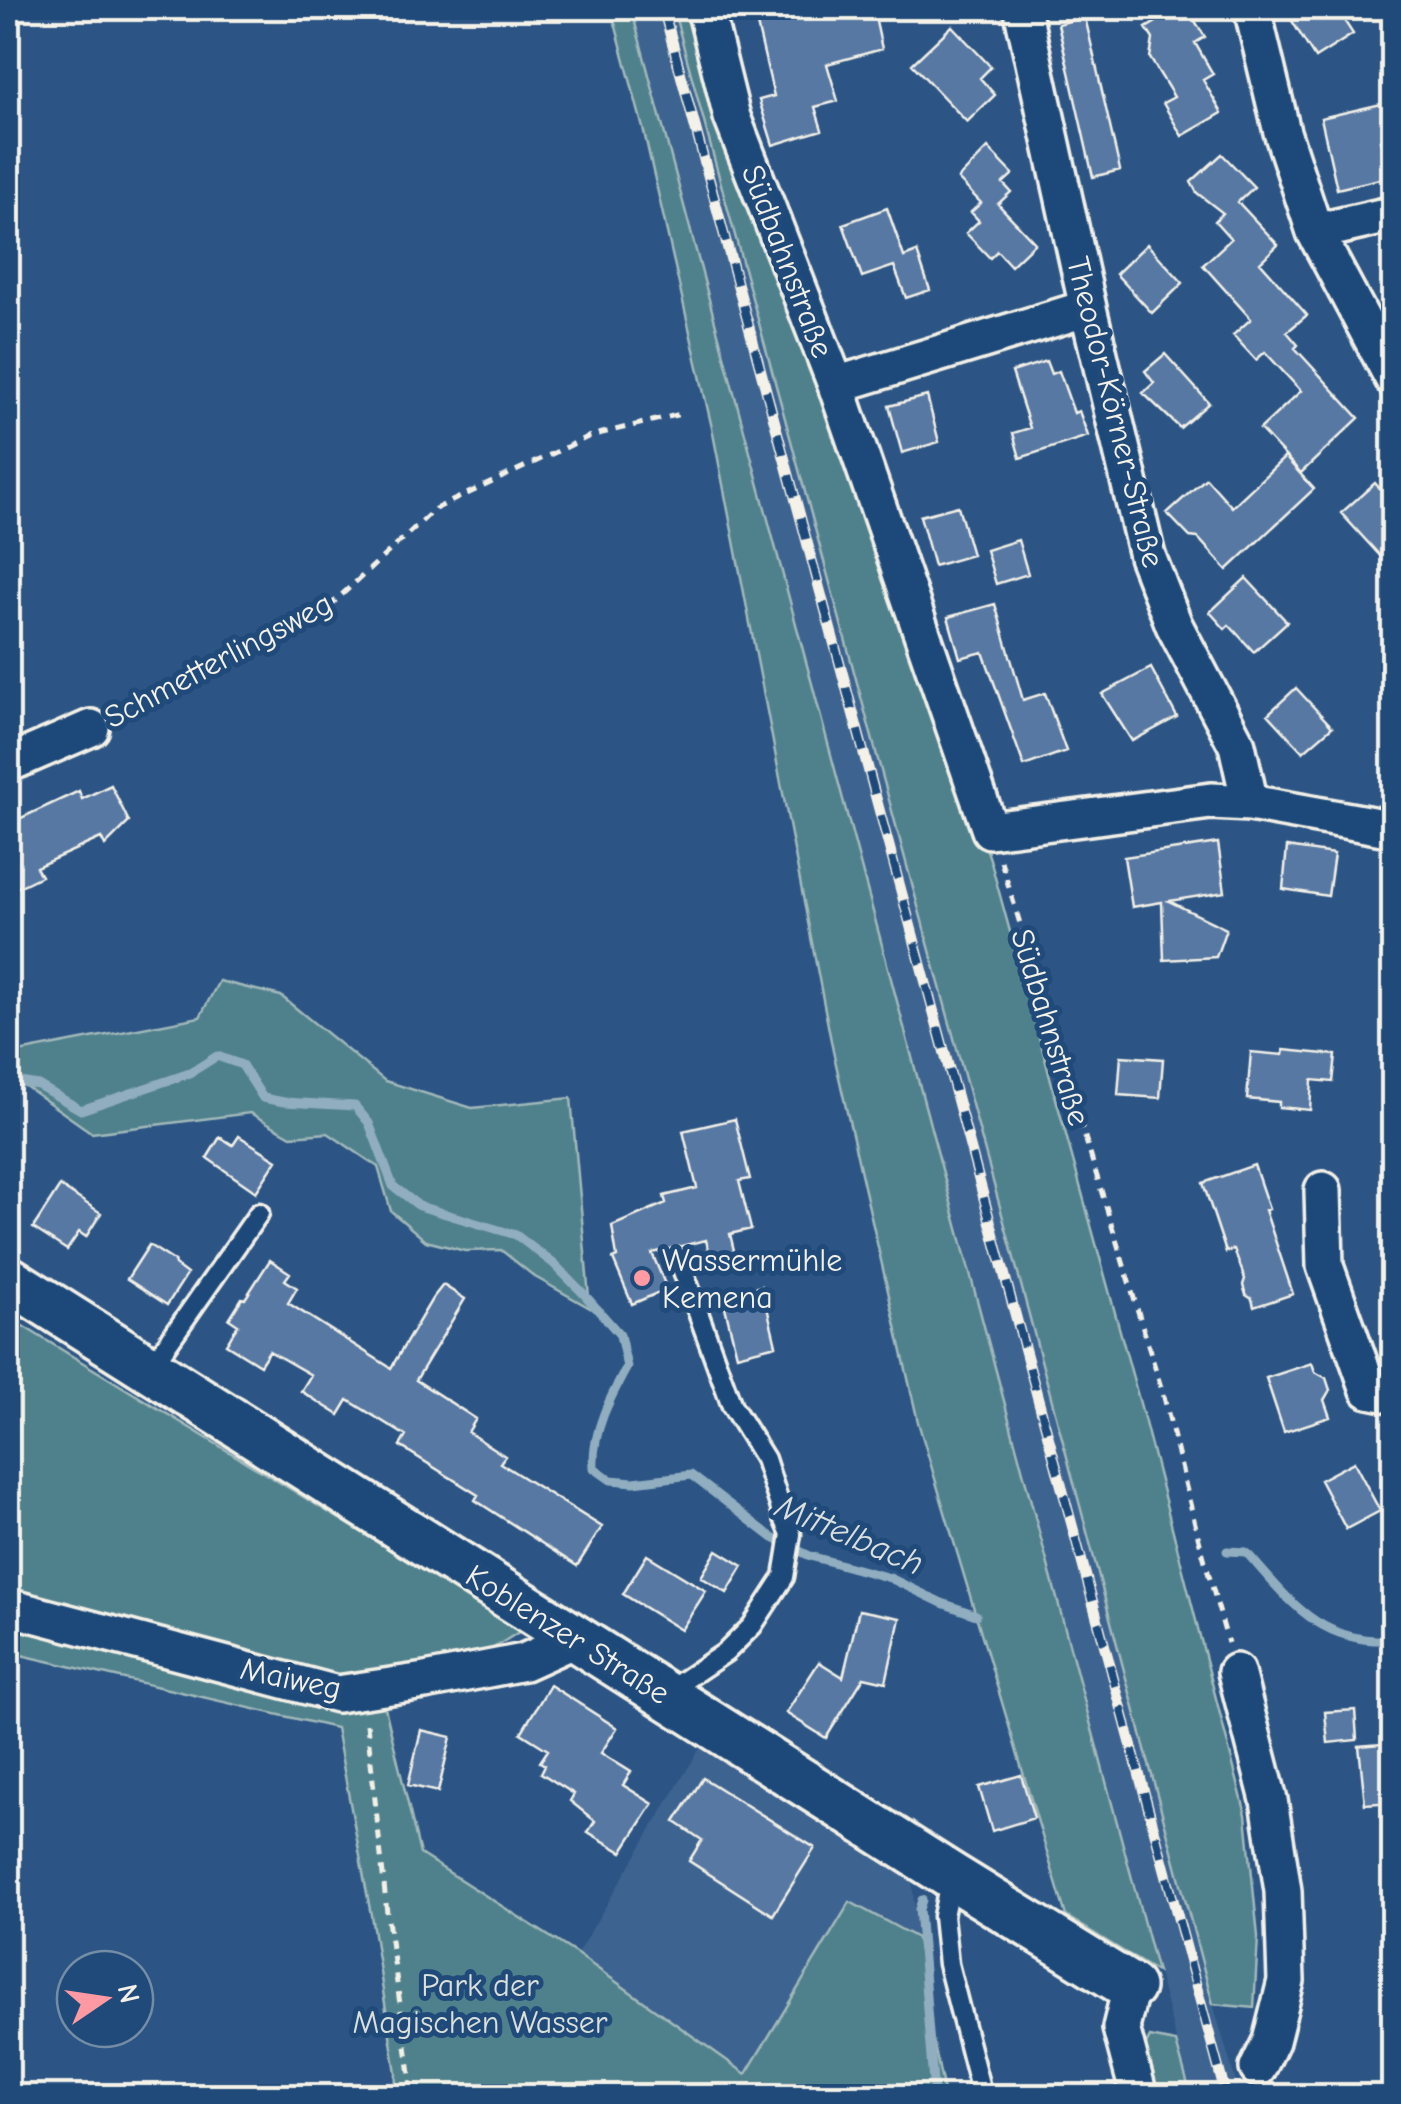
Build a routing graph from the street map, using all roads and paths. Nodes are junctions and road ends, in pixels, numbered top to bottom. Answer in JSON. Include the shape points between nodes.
{"nodes":[{"id":1,"x":705,"y":8,"type":"edge"},
{"id":2,"x":1022,"y":8,"type":"edge"},
{"id":3,"x":1252,"y":8,"type":"edge"},
{"id":4,"x":1394,"y":214,"type":"edge"},
{"id":5,"x":1315,"y":232,"type":"junction"},
{"id":6,"x":1088,"y":308,"type":"junction"},
{"id":7,"x":1392,"y":373,"type":"edge"},
{"id":8,"x":836,"y":386,"type":"junction"},
{"id":9,"x":685,"y":413,"type":"dead end"},
{"id":10,"x":91,"y":728,"type":"joint"},
{"id":11,"x":8,"y":764,"type":"edge"},
{"id":12,"x":1250,"y":803,"type":"junction"},
{"id":13,"x":1394,"y":829,"type":"edge"},
{"id":14,"x":990,"y":830,"type":"junction"},
{"id":15,"x":1323,"y":1190,"type":"dead end"},
{"id":16,"x":259,"y":1213,"type":"dead end"},
{"id":17,"x":679,"y":1260,"type":"dead end"},
{"id":18,"x":8,"y":1279,"type":"edge"},
{"id":19,"x":151,"y":1368,"type":"junction"},
{"id":20,"x":1394,"y":1395,"type":"edge"},
{"id":21,"x":8,"y":1606,"type":"edge"},
{"id":22,"x":576,"y":1639,"type":"junction"},
{"id":23,"x":1236,"y":1672,"type":"joint"},
{"id":24,"x":363,"y":1691,"type":"junction"},
{"id":25,"x":663,"y":1694,"type":"junction"},
{"id":26,"x":951,"y":1876,"type":"junction"},
{"id":27,"x":1131,"y":1987,"type":"joint"},
{"id":28,"x":1258,"y":2068,"type":"dead end"},
{"id":29,"x":410,"y":2096,"type":"edge"},
{"id":30,"x":982,"y":2096,"type":"edge"},
{"id":31,"x":1139,"y":2096,"type":"edge"}],
"edges":[{"from":1,"to":8,"type":"street","name":"Südbahnstraße","via":[[732,118]]},
{"from":2,"to":6,"type":"street","name":"Theodor-Körner-Straße"},
{"from":3,"to":5,"type":"street"},
{"from":4,"to":5,"type":"street"},
{"from":5,"to":7,"type":"street"},
{"from":6,"to":8,"type":"street"},
{"from":6,"to":12,"type":"street","name":"Theodor-Körner-Straße","via":[[1147,556],[1174,625],[1237,746]]},
{"from":8,"to":14,"type":"street","name":"Südbahnstraße"},
{"from":9,"to":10,"type":"path","name":"Schmetterlingsweg","via":[[590,436],[436,509],[322,613]]},
{"from":10,"to":11,"type":"street","name":"Schmetterlingsweg"},
{"from":12,"to":13,"type":"street"},
{"from":12,"to":14,"type":"street","via":[[1211,801]]},
{"from":14,"to":23,"type":"path","name":"Südbahnstraße","via":[[1158,1379]]},
{"from":15,"to":20,"type":"street","via":[[1324,1266],[1369,1390]]},
{"from":16,"to":19,"type":"lane"},
{"from":17,"to":25,"type":"lane","via":[[732,1406],[766,1459],[791,1534],[784,1577],[752,1626]]},
{"from":18,"to":19,"type":"street","name":"Koblenzer Straße"},
{"from":19,"to":22,"type":"street","name":"Koblenzer Straße"},
{"from":21,"to":24,"type":"street","name":"Maiweg","via":[[337,1694]]},
{"from":22,"to":24,"type":"street","name":"Maiweg","via":[[524,1662]]},
{"from":22,"to":25,"type":"street","name":"Koblenzer Straße"},
{"from":23,"to":28,"type":"street","via":[[1269,1800],[1283,1892],[1286,1981]]},
{"from":24,"to":29,"type":"path"},
{"from":25,"to":26,"type":"street","name":"Koblenzer Straße"},
{"from":26,"to":27,"type":"street","name":"Koblenzer Straße"},
{"from":26,"to":30,"type":"lane","via":[[943,1916],[948,1964]]},
{"from":27,"to":31,"type":"street","via":[[1121,2028]]}]}
